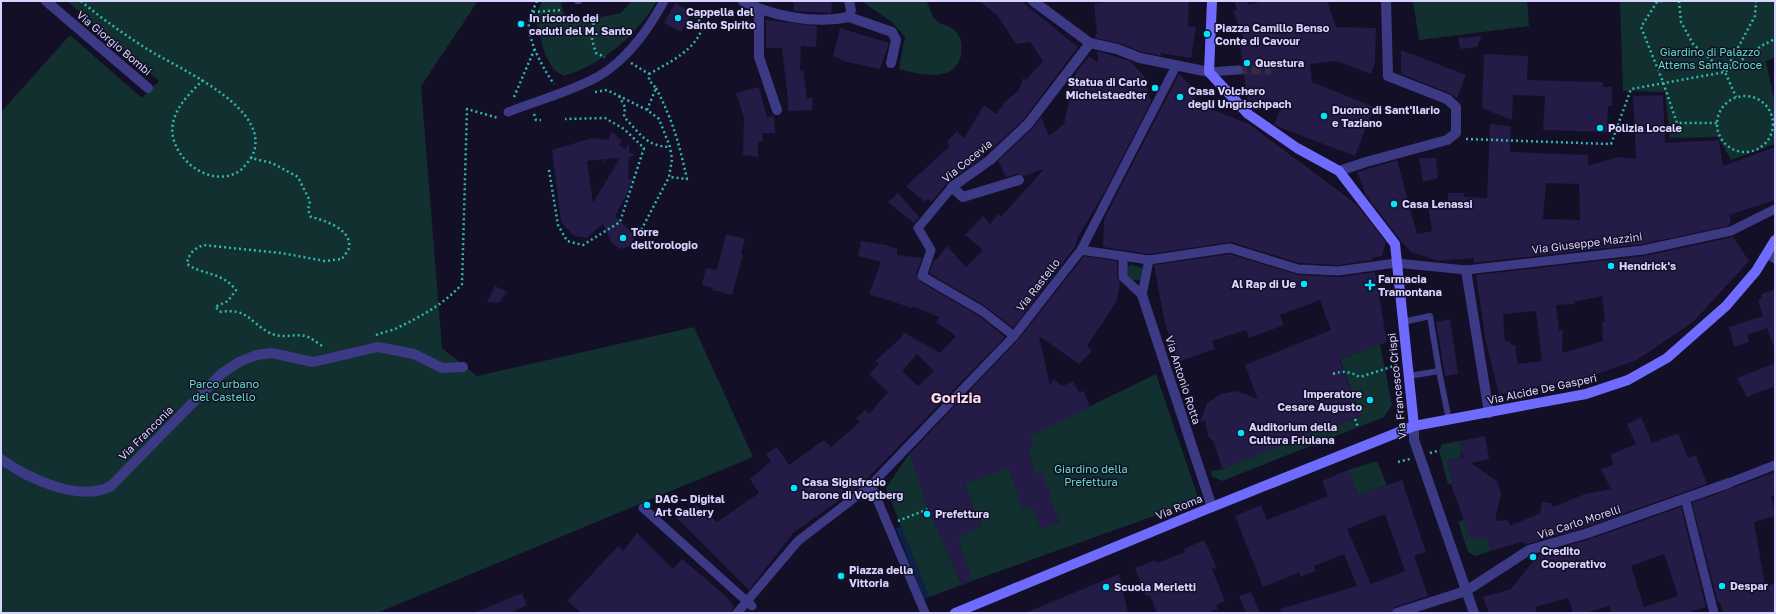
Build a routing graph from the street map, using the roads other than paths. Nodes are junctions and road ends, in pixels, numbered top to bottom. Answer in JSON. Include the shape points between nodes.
{"nodes":[{"id":1,"x":46,"y":1,"type":"edge"},
{"id":2,"x":664,"y":1,"type":"edge"},
{"id":3,"x":743,"y":1,"type":"edge"},
{"id":4,"x":849,"y":1,"type":"edge"},
{"id":5,"x":1033,"y":1,"type":"edge"},
{"id":6,"x":1212,"y":1,"type":"edge"},
{"id":7,"x":1386,"y":1,"type":"edge"},
{"id":8,"x":759,"y":9,"type":"junction"},
{"id":9,"x":849,"y":17,"type":"junction"},
{"id":10,"x":1090,"y":43,"type":"junction"},
{"id":11,"x":891,"y":63,"type":"dead end"},
{"id":12,"x":1176,"y":66,"type":"junction"},
{"id":13,"x":1238,"y":70,"type":"tunnel mouth"},
{"id":14,"x":1209,"y":72,"type":"junction"},
{"id":15,"x":148,"y":88,"type":"dead end"},
{"id":16,"x":777,"y":110,"type":"dead end"},
{"id":17,"x":506,"y":116,"type":"road end"},
{"id":18,"x":1339,"y":171,"type":"junction"},
{"id":19,"x":1019,"y":180,"type":"dead end"},
{"id":20,"x":952,"y":187,"type":"junction"},
{"id":21,"x":1775,"y":209,"type":"edge"},
{"id":22,"x":1775,"y":240,"type":"edge"},
{"id":23,"x":1080,"y":250,"type":"junction"},
{"id":24,"x":1123,"y":256,"type":"junction"},
{"id":25,"x":1771,"y":256,"type":"edge"},
{"id":26,"x":1149,"y":260,"type":"junction"},
{"id":27,"x":1396,"y":263,"type":"junction"},
{"id":28,"x":1466,"y":270,"type":"junction"},
{"id":29,"x":1142,"y":295,"type":"junction"},
{"id":30,"x":1403,"y":322,"type":"junction"},
{"id":31,"x":1014,"y":336,"type":"junction"},
{"id":32,"x":463,"y":366,"type":"dead end"},
{"id":33,"x":1439,"y":371,"type":"junction"},
{"id":34,"x":1409,"y":376,"type":"junction"},
{"id":35,"x":1489,"y":413,"type":"junction"},
{"id":36,"x":1449,"y":420,"type":"junction"},
{"id":37,"x":1414,"y":426,"type":"junction"},
{"id":38,"x":1,"y":460,"type":"edge"},
{"id":39,"x":1775,"y":466,"type":"edge"},
{"id":40,"x":1729,"y":483,"type":"joint"},
{"id":41,"x":870,"y":487,"type":"junction"},
{"id":42,"x":1686,"y":498,"type":"junction"},
{"id":43,"x":1212,"y":507,"type":"junction"},
{"id":44,"x":643,"y":508,"type":"dead end"},
{"id":45,"x":1466,"y":590,"type":"junction"},
{"id":46,"x":749,"y":604,"type":"junction"},
{"id":47,"x":737,"y":613,"type":"edge"},
{"id":48,"x":925,"y":613,"type":"edge"},
{"id":49,"x":955,"y":613,"type":"edge"},
{"id":50,"x":1397,"y":613,"type":"edge"},
{"id":51,"x":1474,"y":613,"type":"edge"},
{"id":52,"x":1714,"y":613,"type":"edge"}],
"edges":[{"from":1,"to":15,"type":"street","name":"Via Giorgio Bombi"},
{"from":2,"to":17,"type":"street","via":[[652,22],[620,60],[599,76]]},
{"from":3,"to":8,"type":"street"},
{"from":4,"to":9,"type":"street"},
{"from":5,"to":10,"type":"street"},
{"from":6,"to":14,"type":"main road"},
{"from":7,"to":18,"type":"street","via":[[1388,76],[1447,99],[1456,107],[1456,133],[1447,140]]},
{"from":8,"to":9,"type":"street","via":[[832,21]]},
{"from":8,"to":16,"type":"street","via":[[759,58]]},
{"from":9,"to":11,"type":"street","via":[[892,32],[896,40]]},
{"from":10,"to":12,"type":"street"},
{"from":10,"to":20,"type":"street","name":"Via Cocevia","via":[[1028,124],[990,160]]},
{"from":12,"to":14,"type":"street"},
{"from":12,"to":23,"type":"street","name":"Via Rastello"},
{"from":13,"to":14,"type":"street"},
{"from":14,"to":18,"type":"main road","via":[[1248,114],[1297,148]]},
{"from":18,"to":27,"type":"main road","name":"Via Francesco Crispi","via":[[1395,244]]},
{"from":19,"to":20,"type":"street","name":"Via Cocevia","via":[[963,197]]},
{"from":20,"to":31,"type":"street","name":"Via Cocevia","via":[[918,228],[931,250],[922,276],[982,311]]},
{"from":21,"to":28,"type":"street","name":"Via Giuseppe Mazzini","via":[[1731,231],[1643,250]]},
{"from":22,"to":25,"type":"main road","name":"Via Alcide De Gasperi"},
{"from":23,"to":24,"type":"street","name":"Via Giuseppe Mazzini"},
{"from":23,"to":31,"type":"street","name":"Via Rastello"},
{"from":24,"to":26,"type":"street","name":"Via Giuseppe Mazzini"},
{"from":24,"to":29,"type":"street","via":[[1123,277]]},
{"from":25,"to":35,"type":"main road","name":"Via Alcide De Gasperi","via":[[1726,306],[1667,358],[1628,380],[1586,394]]},
{"from":26,"to":27,"type":"street","name":"Via Giuseppe Mazzini","via":[[1230,248],[1298,269],[1338,271]]},
{"from":26,"to":29,"type":"street","name":"Via Antonio Rotta"},
{"from":27,"to":28,"type":"street","name":"Via Giuseppe Mazzini"},
{"from":27,"to":30,"type":"main road","name":"Via Francesco Crispi"},
{"from":28,"to":35,"type":"street"},
{"from":29,"to":43,"type":"street","name":"Via Antonio Rotta"},
{"from":30,"to":33,"type":"lane","via":[[1430,316]]},
{"from":30,"to":34,"type":"main road","name":"Via Francesco Crispi"},
{"from":31,"to":41,"type":"street","name":"Via Rastello"},
{"from":32,"to":38,"type":"street","name":"Via Franconia","via":[[442,368],[414,354],[378,347],[313,362],[272,353],[256,355],[221,374],[106,489],[63,489],[14,469]]},
{"from":33,"to":34,"type":"lane"},
{"from":33,"to":36,"type":"lane"},
{"from":34,"to":37,"type":"main road","name":"Via Francesco Crispi"},
{"from":35,"to":36,"type":"main road","name":"Via Alcide De Gasperi"},
{"from":36,"to":37,"type":"main road","name":"Via Alcide De Gasperi"},
{"from":37,"to":43,"type":"main road","name":"Via Roma"},
{"from":37,"to":45,"type":"street","name":"Via Francesco Crispi","via":[[1416,446]]},
{"from":39,"to":40,"type":"street","name":"Via Carlo Morelli"},
{"from":40,"to":42,"type":"street","name":"Via Carlo Morelli"},
{"from":41,"to":46,"type":"street","via":[[798,541]]},
{"from":41,"to":48,"type":"street"},
{"from":42,"to":45,"type":"street","name":"Via Carlo Morelli","via":[[1588,533],[1529,550]]},
{"from":42,"to":52,"type":"street"},
{"from":43,"to":49,"type":"main road","name":"Via Roma"},
{"from":44,"to":46,"type":"street"},
{"from":45,"to":50,"type":"street","name":"Via Carlo Morelli"},
{"from":45,"to":51,"type":"street","name":"Via Francesco Crispi"},
{"from":46,"to":47,"type":"street"}]}
